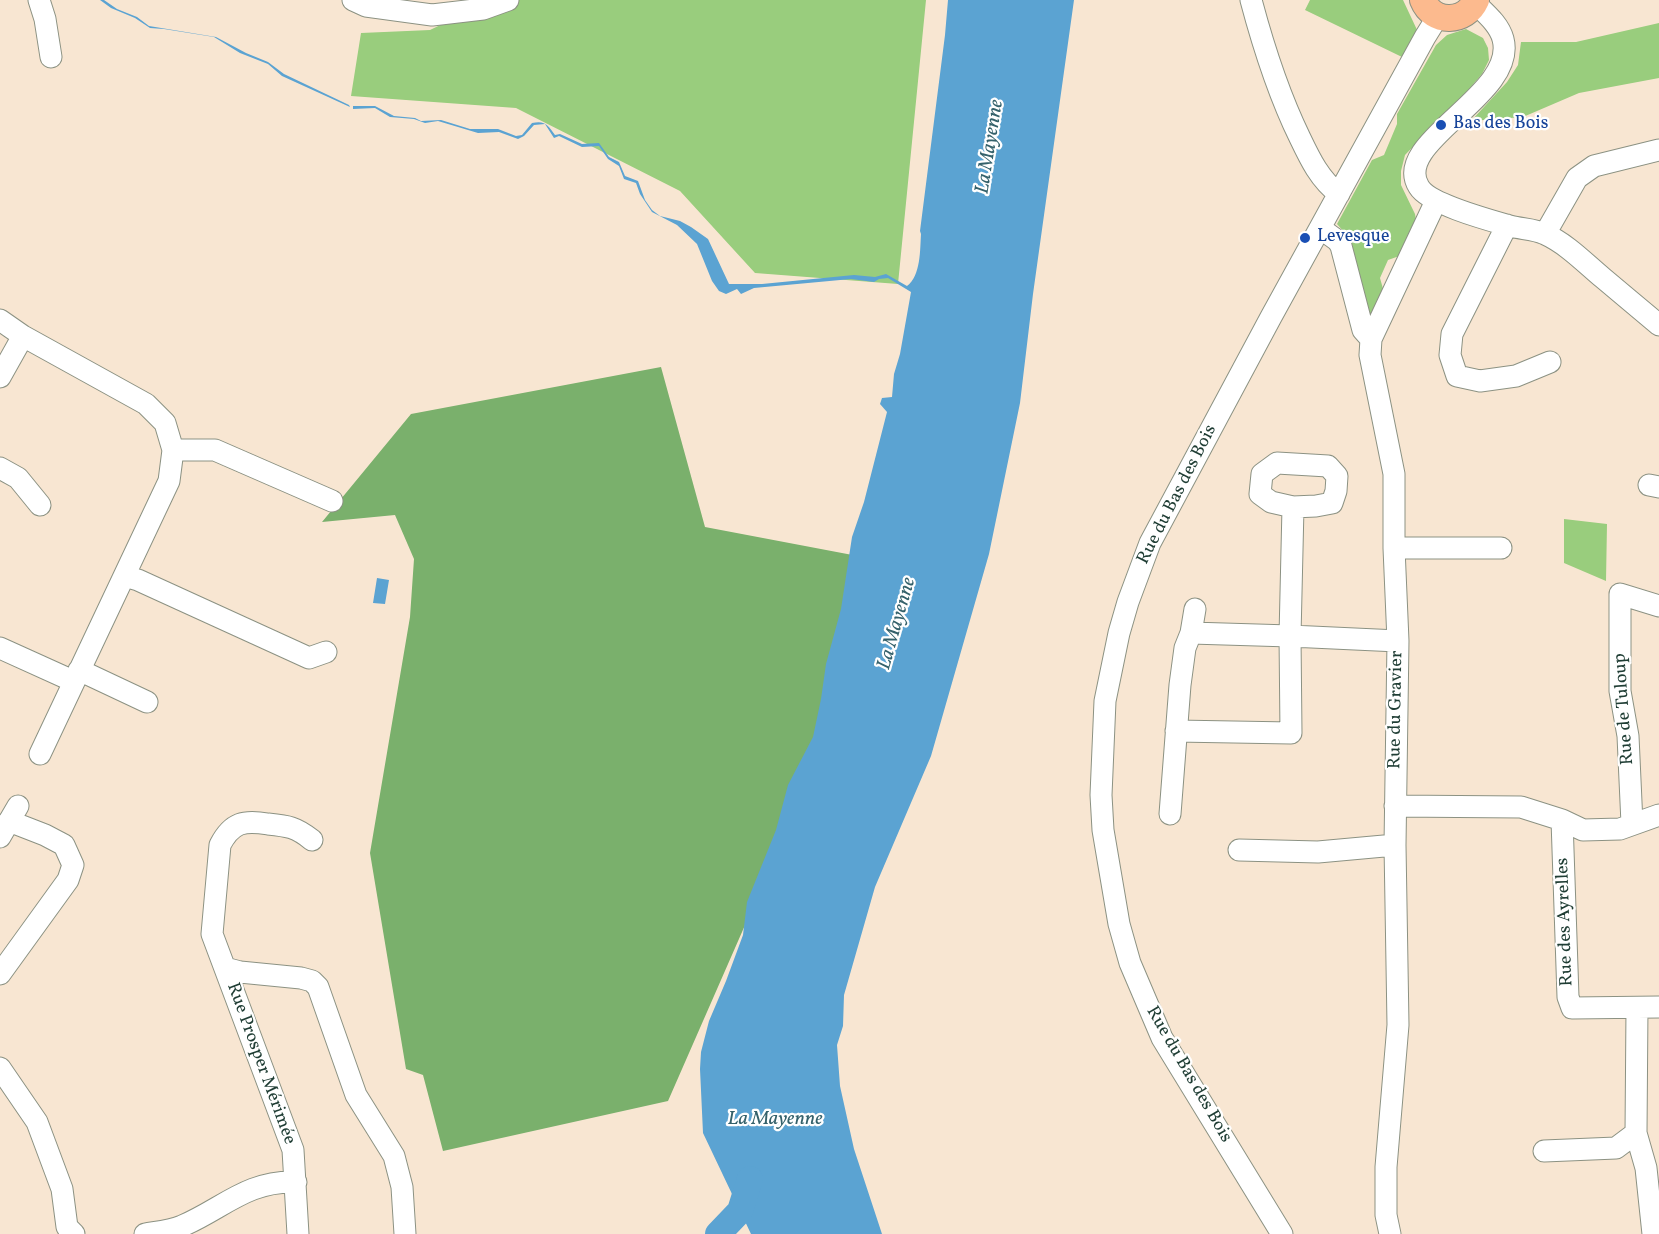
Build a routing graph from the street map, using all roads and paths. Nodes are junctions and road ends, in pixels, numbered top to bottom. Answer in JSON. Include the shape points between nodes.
{"nodes":[{"id":1,"x":39,"y":0,"type":"edge"},
{"id":2,"x":353,"y":0,"type":"edge"},
{"id":3,"x":508,"y":0,"type":"edge"},
{"id":4,"x":1251,"y":0,"type":"edge"},
{"id":5,"x":1476,"y":1,"type":"edge"},
{"id":6,"x":1431,"y":8,"type":"edge"},
{"id":7,"x":51,"y":57,"type":"dead end"},
{"id":8,"x":1659,"y":150,"type":"edge"},
{"id":9,"x":1339,"y":194,"type":"junction"},
{"id":10,"x":1437,"y":201,"type":"junction"},
{"id":11,"x":1507,"y":225,"type":"junction"},
{"id":12,"x":1320,"y":228,"type":"junction"},
{"id":13,"x":1545,"y":234,"type":"junction"},
{"id":14,"x":0,"y":320,"type":"edge"},
{"id":15,"x":1659,"y":325,"type":"edge"},
{"id":16,"x":23,"y":336,"type":"junction"},
{"id":17,"x":1371,"y":339,"type":"junction"},
{"id":18,"x":1550,"y":362,"type":"dead end"},
{"id":19,"x":0,"y":376,"type":"edge"},
{"id":20,"x":173,"y":450,"type":"junction"},
{"id":21,"x":0,"y":468,"type":"edge"},
{"id":22,"x":332,"y":501,"type":"dead end"},
{"id":23,"x":40,"y":505,"type":"dead end"},
{"id":24,"x":1293,"y":507,"type":"dead end"},
{"id":25,"x":1394,"y":548,"type":"junction"},
{"id":26,"x":1501,"y":548,"type":"dead end"},
{"id":27,"x":124,"y":576,"type":"junction"},
{"id":28,"x":1659,"y":606,"type":"edge"},
{"id":29,"x":1195,"y":609,"type":"dead end"},
{"id":30,"x":1191,"y":633,"type":"junction"},
{"id":31,"x":1290,"y":636,"type":"junction"},
{"id":32,"x":1398,"y":641,"type":"junction"},
{"id":33,"x":0,"y":648,"type":"edge"},
{"id":34,"x":326,"y":652,"type":"dead end"},
{"id":35,"x":76,"y":676,"type":"junction"},
{"id":36,"x":147,"y":702,"type":"dead end"},
{"id":37,"x":1176,"y":731,"type":"junction"},
{"id":38,"x":39,"y":754,"type":"dead end"},
{"id":39,"x":1395,"y":806,"type":"junction"},
{"id":40,"x":1170,"y":814,"type":"dead end"},
{"id":41,"x":1659,"y":815,"type":"edge"},
{"id":42,"x":1562,"y":820,"type":"junction"},
{"id":43,"x":9,"y":821,"type":"edge"},
{"id":44,"x":1632,"y":824,"type":"junction"},
{"id":45,"x":312,"y":840,"type":"dead end"},
{"id":46,"x":1395,"y":845,"type":"junction"},
{"id":47,"x":1239,"y":850,"type":"dead end"},
{"id":48,"x":225,"y":968,"type":"junction"},
{"id":49,"x":0,"y":974,"type":"edge"},
{"id":50,"x":1659,"y":1007,"type":"edge"},
{"id":51,"x":1637,"y":1008,"type":"junction"},
{"id":52,"x":0,"y":1068,"type":"edge"},
{"id":53,"x":1636,"y":1133,"type":"junction"},
{"id":54,"x":1544,"y":1151,"type":"dead end"},
{"id":55,"x":296,"y":1182,"type":"junction"},
{"id":56,"x":74,"y":1234,"type":"edge"},
{"id":57,"x":145,"y":1234,"type":"edge"},
{"id":58,"x":298,"y":1234,"type":"edge"},
{"id":59,"x":405,"y":1234,"type":"edge"},
{"id":60,"x":1282,"y":1234,"type":"edge"},
{"id":61,"x":1390,"y":1234,"type":"edge"},
{"id":62,"x":1653,"y":1234,"type":"edge"}],
"edges":[{"from":1,"to":7,"type":"street"},
{"from":2,"to":3,"type":"street","via":[[366,6],[432,15],[483,9]]},
{"from":4,"to":9,"type":"street","via":[[1282,101],[1317,170]]},
{"from":5,"to":6,"type":"main road","via":[[1464,15],[1455,18]]},
{"from":5,"to":10,"type":"street","via":[[1503,38],[1502,63],[1484,89],[1420,154],[1414,173],[1417,185]]},
{"from":6,"to":9,"type":"street","name":"Rue du Bas des Bois","via":[[1425,37]]},
{"from":8,"to":13,"type":"street","via":[[1594,166],[1577,178]]},
{"from":9,"to":12,"type":"street","name":"Rue du Bas des Bois"},
{"from":10,"to":11,"type":"street"},
{"from":10,"to":17,"type":"street","name":"Rue du Gravier"},
{"from":11,"to":13,"type":"street"},
{"from":11,"to":18,"type":"street","via":[[1452,333],[1450,355],[1457,376],[1480,381],[1516,376]]},
{"from":12,"to":17,"type":"street","via":[[1341,246],[1363,330]]},
{"from":12,"to":60,"type":"street","name":"Rue du Bas des Bois","via":[[1144,557],[1128,602],[1105,701],[1101,784],[1103,830],[1119,924],[1130,963],[1162,1038]]},
{"from":13,"to":15,"type":"street","via":[[1589,264]]},
{"from":14,"to":16,"type":"street"},
{"from":16,"to":19,"type":"street"},
{"from":16,"to":20,"type":"street","via":[[146,404],[165,423]]},
{"from":17,"to":25,"type":"street","name":"Rue du Gravier","via":[[1373,374],[1394,474]]},
{"from":20,"to":22,"type":"street","via":[[215,450]]},
{"from":20,"to":27,"type":"street","via":[[169,481]]},
{"from":21,"to":23,"type":"street","via":[[18,478]]},
{"from":24,"to":31,"type":"street"},
{"from":25,"to":26,"type":"street"},
{"from":25,"to":32,"type":"street","name":"Rue du Gravier"},
{"from":27,"to":34,"type":"street","via":[[309,658]]},
{"from":27,"to":35,"type":"street"},
{"from":28,"to":44,"type":"street","name":"Rue de Tuloup","via":[[1620,594],[1620,691],[1628,736]]},
{"from":29,"to":30,"type":"street"},
{"from":30,"to":31,"type":"street"},
{"from":30,"to":37,"type":"street","via":[[1185,648]]},
{"from":31,"to":32,"type":"street"},
{"from":31,"to":37,"type":"street","via":[[1291,733]]},
{"from":32,"to":39,"type":"street","name":"Rue du Gravier"},
{"from":33,"to":35,"type":"street"},
{"from":35,"to":36,"type":"street"},
{"from":35,"to":38,"type":"street"},
{"from":37,"to":40,"type":"street"},
{"from":39,"to":42,"type":"street","via":[[1521,807]]},
{"from":39,"to":46,"type":"street","name":"Rue du Gravier"},
{"from":41,"to":44,"type":"street"},
{"from":42,"to":44,"type":"street","via":[[1583,830],[1620,829]]},
{"from":42,"to":51,"type":"street","name":"Rue des Ayrelles","via":[[1568,997],[1572,1008]]},
{"from":43,"to":49,"type":"street","via":[[64,845],[73,865],[68,880]]},
{"from":45,"to":48,"type":"street","via":[[291,827],[247,821],[226,834],[220,845],[212,934]]},
{"from":46,"to":47,"type":"street","via":[[1318,852]]},
{"from":46,"to":61,"type":"street","name":"Rue du Gravier","via":[[1398,1025],[1386,1167]]},
{"from":48,"to":55,"type":"street","name":"Rue Prosper Mérimée","via":[[293,1150]]},
{"from":48,"to":59,"type":"street","name":"Rue Prosper Mérimée","via":[[301,978],[318,987],[356,1095],[394,1155],[402,1187]]},
{"from":50,"to":51,"type":"street","name":"Rue des Ayrelles"},
{"from":51,"to":53,"type":"street"},
{"from":52,"to":56,"type":"street","via":[[37,1122],[62,1189],[67,1227]]},
{"from":53,"to":54,"type":"street","via":[[1616,1148]]},
{"from":53,"to":62,"type":"street","via":[[1646,1168]]},
{"from":55,"to":57,"type":"street","via":[[249,1189],[181,1226]]},
{"from":55,"to":58,"type":"street","name":"Rue Prosper Mérimée"}]}
